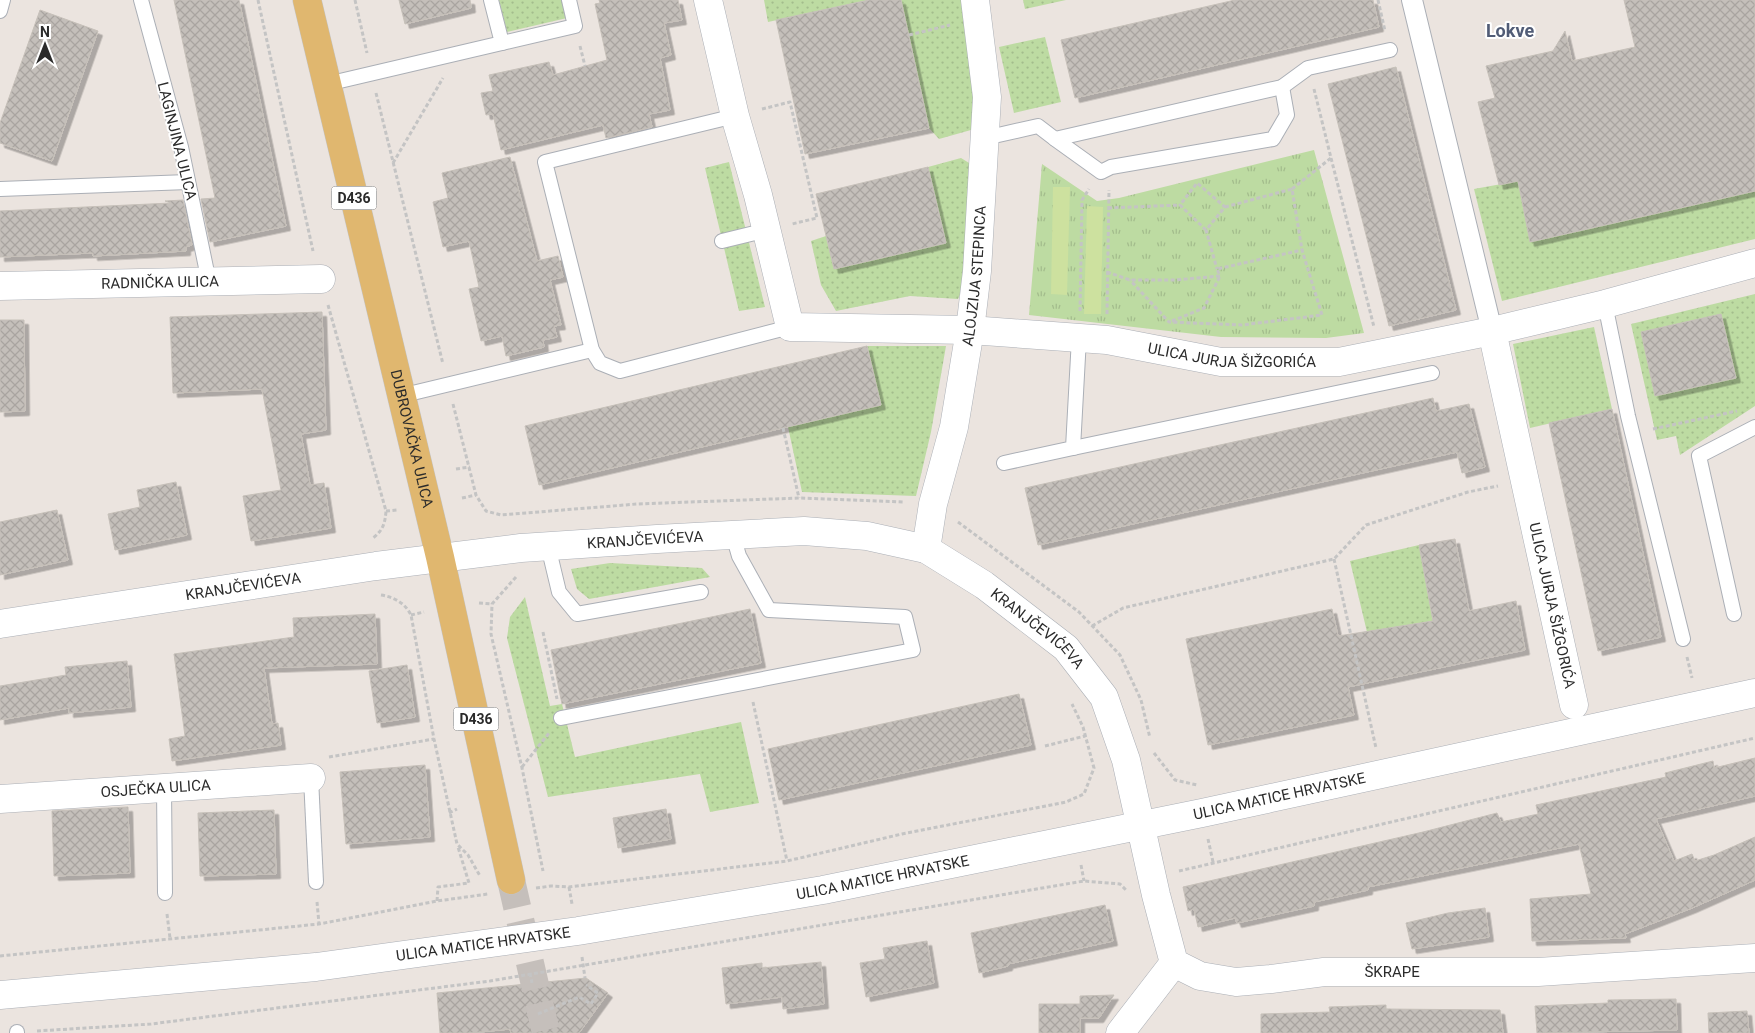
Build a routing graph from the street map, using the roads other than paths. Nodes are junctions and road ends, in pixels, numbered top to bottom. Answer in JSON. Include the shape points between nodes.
{"nodes":[{"id":1,"x":3,"y":0,"type":"edge"},
{"id":2,"x":141,"y":0,"type":"edge"},
{"id":3,"x":307,"y":0,"type":"edge"},
{"id":4,"x":491,"y":0,"type":"edge"},
{"id":5,"x":569,"y":0,"type":"edge"},
{"id":6,"x":708,"y":0,"type":"edge"},
{"id":7,"x":1412,"y":0,"type":"edge"},
{"id":8,"x":976,"y":9,"type":"edge"},
{"id":9,"x":0,"y":11,"type":"edge"},
{"id":10,"x":502,"y":43,"type":"junction"},
{"id":11,"x":1390,"y":50,"type":"road end"},
{"id":12,"x":327,"y":84,"type":"junction"},
{"id":13,"x":1282,"y":87,"type":"junction"},
{"id":14,"x":735,"y":116,"type":"junction"},
{"id":15,"x":985,"y":138,"type":"junction"},
{"id":16,"x":1055,"y":139,"type":"junction"},
{"id":17,"x":188,"y":182,"type":"junction"},
{"id":18,"x":0,"y":189,"type":"edge"},
{"id":19,"x":767,"y":230,"type":"junction"},
{"id":20,"x":722,"y":240,"type":"dead end"},
{"id":21,"x":1755,"y":263,"type":"edge"},
{"id":22,"x":321,"y":279,"type":"dead end"},
{"id":23,"x":209,"y":282,"type":"junction"},
{"id":24,"x":0,"y":286,"type":"edge"},
{"id":25,"x":1605,"y":304,"type":"junction"},
{"id":26,"x":790,"y":327,"type":"junction"},
{"id":27,"x":970,"y":330,"type":"junction"},
{"id":28,"x":1492,"y":331,"type":"junction"},
{"id":29,"x":1079,"y":338,"type":"junction"},
{"id":30,"x":592,"y":350,"type":"junction"},
{"id":31,"x":1432,"y":374,"type":"dead end"},
{"id":32,"x":400,"y":396,"type":"junction"},
{"id":33,"x":1755,"y":427,"type":"edge"},
{"id":34,"x":1073,"y":448,"type":"junction"},
{"id":35,"x":1004,"y":463,"type":"dead end"},
{"id":36,"x":733,"y":535,"type":"junction"},
{"id":37,"x":926,"y":549,"type":"junction"},
{"id":38,"x":549,"y":554,"type":"junction"},
{"id":39,"x":440,"y":557,"type":"junction"},
{"id":40,"x":701,"y":592,"type":"dead end"},
{"id":41,"x":1734,"y":614,"type":"dead end"},
{"id":42,"x":0,"y":624,"type":"edge"},
{"id":43,"x":1683,"y":639,"type":"dead end"},
{"id":44,"x":1755,"y":693,"type":"edge"},
{"id":45,"x":1574,"y":705,"type":"dead end"},
{"id":46,"x":561,"y":718,"type":"road end"},
{"id":47,"x":311,"y":778,"type":"joint"},
{"id":48,"x":164,"y":788,"type":"junction"},
{"id":49,"x":0,"y":799,"type":"edge"},
{"id":50,"x":1141,"y":826,"type":"junction"},
{"id":51,"x":316,"y":882,"type":"dead end"},
{"id":52,"x":512,"y":887,"type":"tunnel mouth"},
{"id":53,"x":166,"y":893,"type":"dead end"},
{"id":54,"x":1755,"y":958,"type":"edge"},
{"id":55,"x":1174,"y":963,"type":"junction"},
{"id":56,"x":0,"y":996,"type":"edge"},
{"id":57,"x":1120,"y":1033,"type":"edge"}],
"edges":[{"from":1,"to":9,"type":"lane"},
{"from":2,"to":17,"type":"lane","name":"LAGINJINA ULICA"},
{"from":3,"to":12,"type":"main road","name":"DUBROVAČKA ULICA","number":"D436"},
{"from":4,"to":10,"type":"lane"},
{"from":5,"to":10,"type":"lane","via":[[575,26]]},
{"from":6,"to":14,"type":"street"},
{"from":7,"to":28,"type":"street"},
{"from":8,"to":15,"type":"street","name":"ALOJZIJA STEPINCA","via":[[987,97]]},
{"from":10,"to":12,"type":"lane"},
{"from":11,"to":13,"type":"lane","via":[[1308,68]]},
{"from":12,"to":32,"type":"main road","name":"DUBROVAČKA ULICA","number":"D436"},
{"from":13,"to":16,"type":"lane"},
{"from":13,"to":16,"type":"lane","via":[[1287,115],[1273,138],[1106,169]]},
{"from":14,"to":19,"type":"street"},
{"from":14,"to":30,"type":"lane","via":[[545,162]]},
{"from":15,"to":16,"type":"lane","via":[[1038,126]]},
{"from":15,"to":27,"type":"street","name":"ALOJZIJA STEPINCA"},
{"from":17,"to":18,"type":"lane"},
{"from":17,"to":23,"type":"lane","name":"LAGINJINA ULICA"},
{"from":19,"to":20,"type":"lane"},
{"from":19,"to":26,"type":"street"},
{"from":21,"to":25,"type":"street","name":"ULICA JURJA ŠIŽGORIĆA"},
{"from":22,"to":23,"type":"street","name":"RADNIČKA ULICA"},
{"from":23,"to":24,"type":"street","name":"RADNIČKA ULICA"},
{"from":25,"to":28,"type":"street","name":"ULICA JURJA ŠIŽGORIĆA"},
{"from":25,"to":43,"type":"lane"},
{"from":26,"to":27,"type":"street","name":"ULICA JURJA ŠIŽGORIĆA"},
{"from":26,"to":30,"type":"lane","via":[[620,371],[600,363]]},
{"from":27,"to":29,"type":"street","name":"ULICA JURJA ŠIŽGORIĆA"},
{"from":27,"to":37,"type":"street","name":"ALOJZIJA STEPINCA","via":[[954,427],[933,504]]},
{"from":28,"to":29,"type":"street","name":"ULICA JURJA ŠIŽGORIĆA","via":[[1339,362],[1221,362],[1107,340]]},
{"from":28,"to":45,"type":"street","name":"ULICA JURJA ŠIŽGORIĆA"},
{"from":29,"to":34,"type":"lane"},
{"from":30,"to":32,"type":"lane"},
{"from":31,"to":34,"type":"lane"},
{"from":32,"to":39,"type":"main road","name":"DUBROVAČKA ULICA","number":"D436"},
{"from":33,"to":41,"type":"lane","via":[[1699,456]]},
{"from":34,"to":35,"type":"lane"},
{"from":36,"to":37,"type":"street","name":"KRANJČEVIĆEVA","via":[[804,531],[867,536]]},
{"from":36,"to":38,"type":"street","name":"KRANJČEVIĆEVA"},
{"from":36,"to":46,"type":"lane","via":[[739,556],[769,610],[905,618],[913,650]]},
{"from":37,"to":50,"type":"street","name":"KRANJČEVIĆEVA","via":[[984,585],[1066,648],[1104,697],[1126,760]]},
{"from":38,"to":39,"type":"street","name":"KRANJČEVIĆEVA"},
{"from":38,"to":40,"type":"lane","via":[[559,592],[577,614]]},
{"from":39,"to":42,"type":"street","name":"KRANJČEVIĆEVA"},
{"from":39,"to":52,"type":"main road","name":"DUBROVAČKA ULICA","number":"D436"},
{"from":44,"to":50,"type":"street","name":"ULICA MATICE HRVATSKE"},
{"from":47,"to":48,"type":"street","name":"OSJEČKA ULICA"},
{"from":47,"to":51,"type":"lane"},
{"from":48,"to":49,"type":"street","name":"OSJEČKA ULICA"},
{"from":48,"to":53,"type":"lane"},
{"from":50,"to":55,"type":"street"},
{"from":50,"to":56,"type":"street","name":"ULICA MATICE HRVATSKE","via":[[823,890],[578,931],[316,967]]},
{"from":54,"to":55,"type":"street","name":"ŠKRAPE","via":[[1538,972],[1324,972],[1236,982],[1200,976]]},
{"from":55,"to":57,"type":"street"}]}
